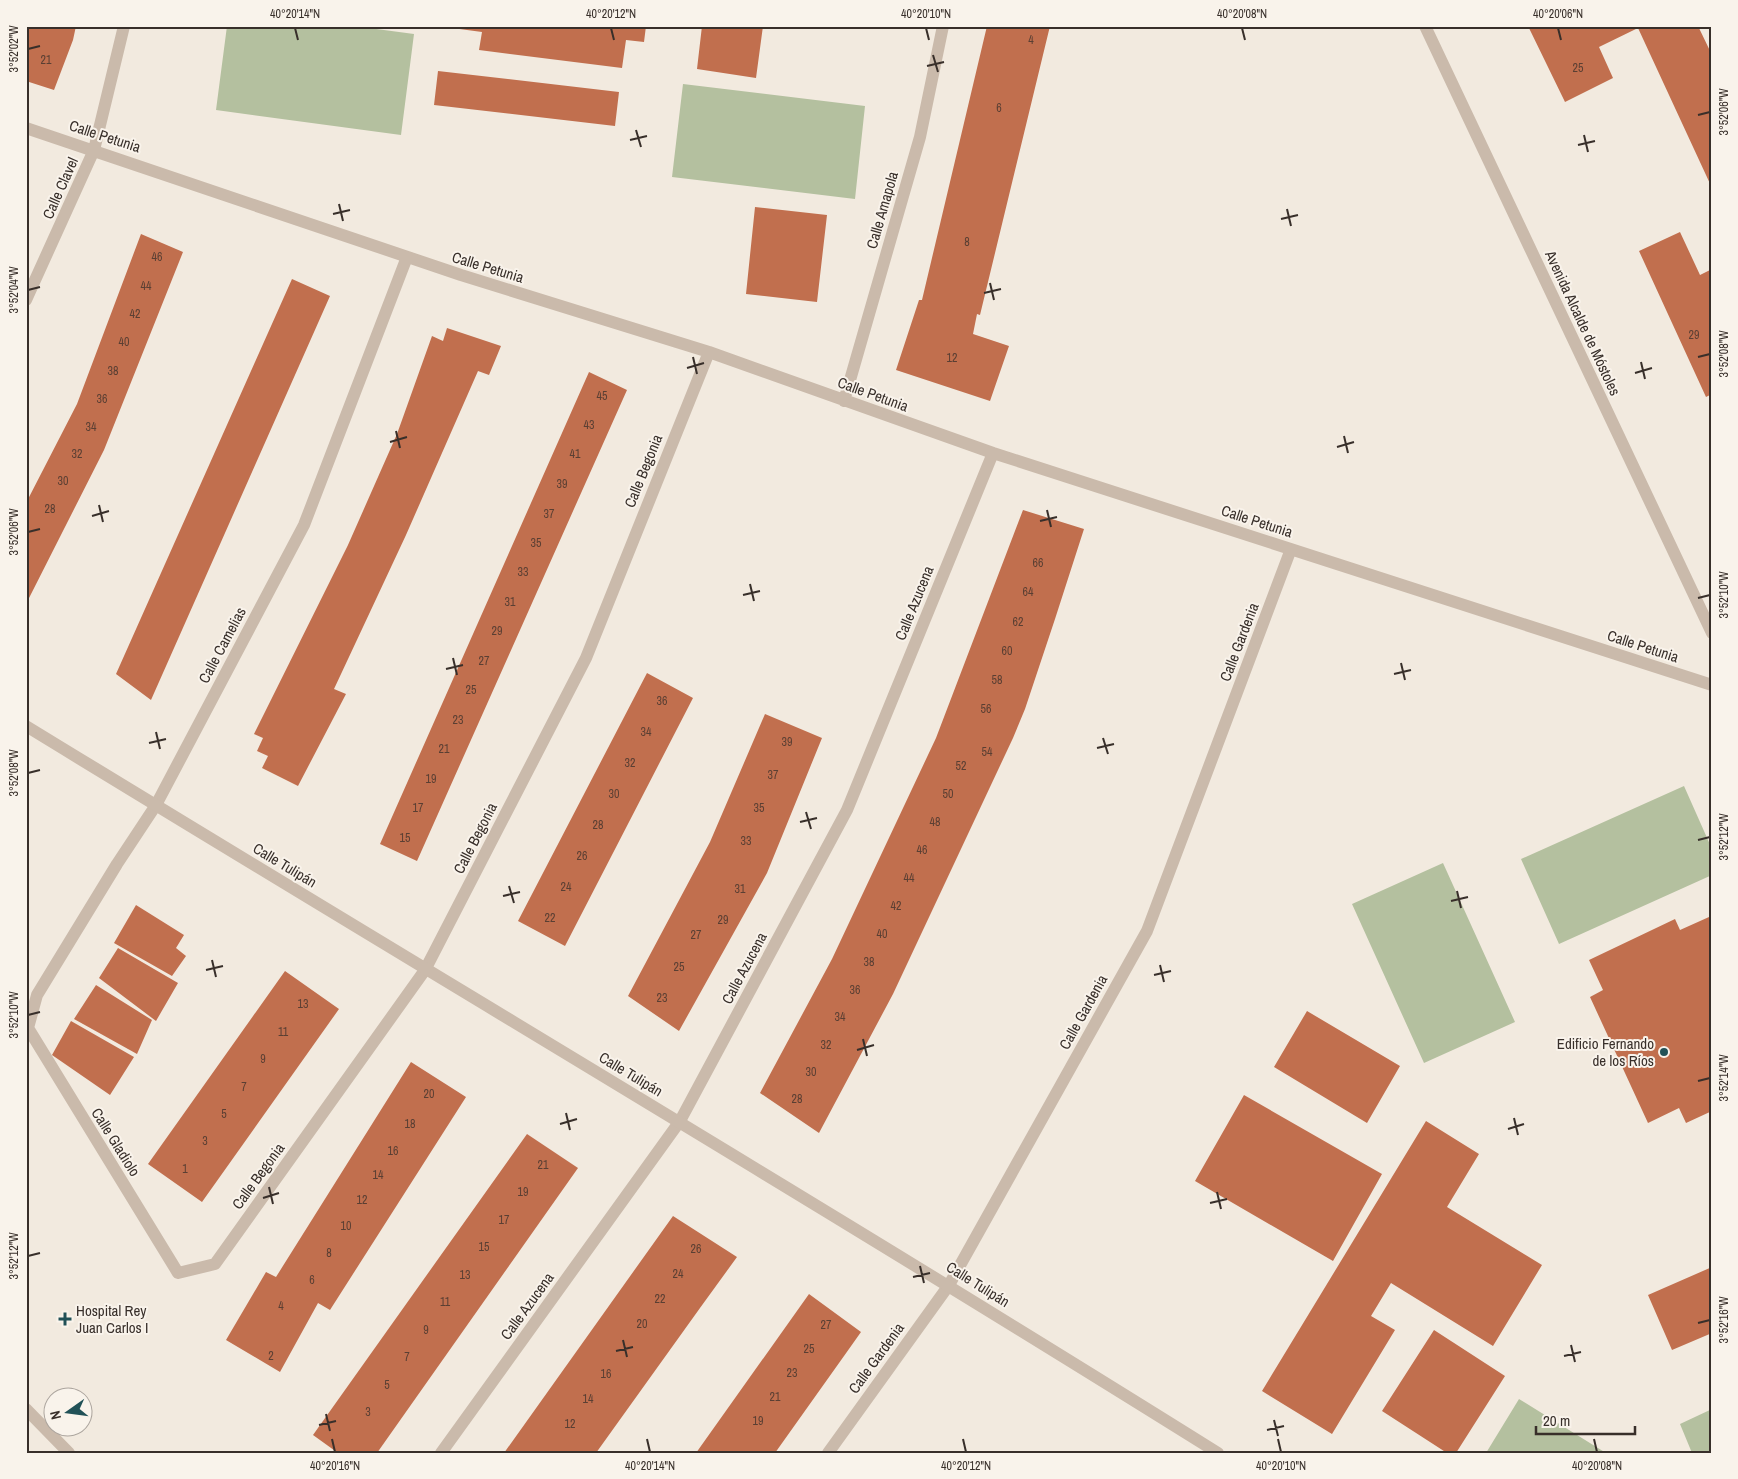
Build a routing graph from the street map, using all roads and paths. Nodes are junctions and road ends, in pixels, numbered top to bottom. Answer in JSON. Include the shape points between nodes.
{"nodes":[{"id":1,"x":124,"y":26,"type":"edge"},
{"id":2,"x":943,"y":26,"type":"edge"},
{"id":3,"x":1426,"y":26,"type":"edge"},
{"id":4,"x":26,"y":128,"type":"edge"},
{"id":5,"x":94,"y":150,"type":"junction"},
{"id":6,"x":407,"y":258,"type":"junction"},
{"id":7,"x":26,"y":300,"type":"edge"},
{"id":8,"x":709,"y":352,"type":"junction"},
{"id":9,"x":844,"y":401,"type":"junction"},
{"id":10,"x":993,"y":453,"type":"junction"},
{"id":11,"x":1291,"y":549,"type":"junction"},
{"id":12,"x":1712,"y":633,"type":"edge"},
{"id":13,"x":1712,"y":685,"type":"edge"},
{"id":14,"x":26,"y":726,"type":"edge"},
{"id":15,"x":156,"y":805,"type":"junction"},
{"id":16,"x":425,"y":970,"type":"junction"},
{"id":17,"x":28,"y":1028,"type":"joint"},
{"id":18,"x":680,"y":1122,"type":"junction"},
{"id":19,"x":178,"y":1273,"type":"joint"},
{"id":20,"x":949,"y":1285,"type":"junction"},
{"id":21,"x":26,"y":1409,"type":"edge"},
{"id":22,"x":69,"y":1453,"type":"edge"},
{"id":23,"x":441,"y":1453,"type":"edge"},
{"id":24,"x":828,"y":1453,"type":"edge"},
{"id":25,"x":1218,"y":1453,"type":"edge"}],
"edges":[{"from":1,"to":5,"type":"street","name":"Calle Clavel"},
{"from":2,"to":9,"type":"street","name":"Calle Amapola","via":[[920,137]]},
{"from":3,"to":12,"type":"street","name":"Avenida Alcalde de Móstoles"},
{"from":4,"to":5,"type":"street","name":"Calle Petunia"},
{"from":5,"to":6,"type":"street","name":"Calle Petunia"},
{"from":5,"to":7,"type":"street","name":"Calle Clavel"},
{"from":6,"to":8,"type":"street","name":"Calle Petunia"},
{"from":6,"to":15,"type":"street","name":"Calle Camelias","via":[[304,525]]},
{"from":8,"to":9,"type":"street","name":"Calle Petunia"},
{"from":8,"to":16,"type":"street","name":"Calle Begonia","via":[[586,658]]},
{"from":9,"to":10,"type":"street","name":"Calle Petunia"},
{"from":10,"to":11,"type":"street","name":"Calle Petunia"},
{"from":10,"to":18,"type":"street","name":"Calle Azucena","via":[[847,810]]},
{"from":11,"to":13,"type":"street","name":"Calle Petunia"},
{"from":11,"to":20,"type":"street","name":"Calle Gardenia","via":[[1147,931]]},
{"from":14,"to":15,"type":"street","name":"Calle Tulipán"},
{"from":15,"to":16,"type":"street","name":"Calle Tulipán"},
{"from":15,"to":17,"type":"street","name":"Calle Camelias","via":[[37,995]]},
{"from":16,"to":18,"type":"street","name":"Calle Tulipán"},
{"from":16,"to":19,"type":"street","name":"Calle Begonia","via":[[215,1264]]},
{"from":17,"to":19,"type":"street","name":"Calle Gladiolo"},
{"from":18,"to":20,"type":"street","name":"Calle Tulipán"},
{"from":18,"to":23,"type":"street","name":"Calle Azucena"},
{"from":20,"to":24,"type":"street","name":"Calle Gardenia"},
{"from":20,"to":25,"type":"street","name":"Calle Tulipán"},
{"from":21,"to":22,"type":"street"}]}
